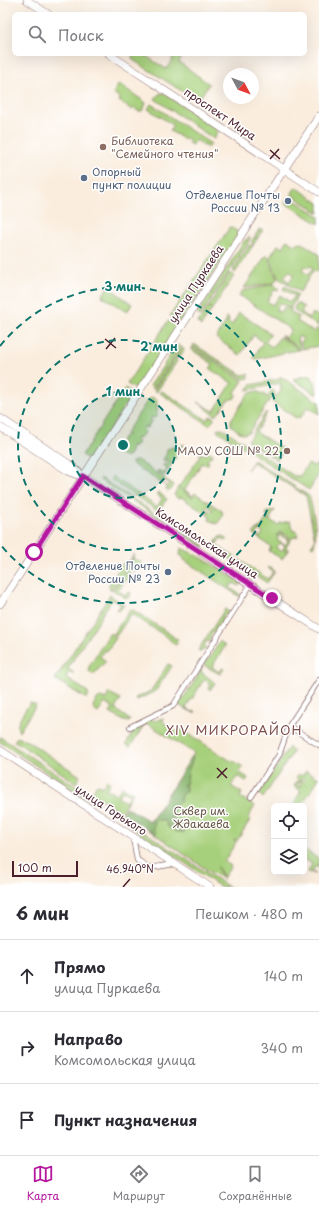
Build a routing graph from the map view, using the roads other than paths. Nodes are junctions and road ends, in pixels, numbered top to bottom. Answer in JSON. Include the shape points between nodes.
{"nodes":[{"id":1,"x":27,"y":0,"type":"edge"},
{"id":2,"x":45,"y":12,"type":"edge"},
{"id":3,"x":112,"y":56,"type":"edge"},
{"id":4,"x":319,"y":116,"type":"edge"},
{"id":5,"x":284,"y":170,"type":"junction"},
{"id":6,"x":319,"y":192,"type":"edge"},
{"id":7,"x":0,"y":418,"type":"edge"},
{"id":8,"x":0,"y":427,"type":"edge"},
{"id":9,"x":83,"y":476,"type":"junction"},
{"id":10,"x":250,"y":584,"type":"junction"},
{"id":11,"x":0,"y":604,"type":"edge"},
{"id":12,"x":319,"y":629,"type":"edge"},
{"id":13,"x":319,"y":680,"type":"edge"},
{"id":14,"x":288,"y":726,"type":"junction"},
{"id":15,"x":130,"y":727,"type":"dead end"},
{"id":16,"x":319,"y":745,"type":"edge"},
{"id":17,"x":0,"y":750,"type":"edge"},
{"id":18,"x":251,"y":796,"type":"dead end"},
{"id":19,"x":133,"y":837,"type":"junction"},
{"id":20,"x":174,"y":864,"type":"junction"},
{"id":21,"x":210,"y":887,"type":"edge"}],
"edges":[{"from":1,"to":2,"type":"main road"},
{"from":3,"to":5,"type":"main road","name":"проспект Мира"},
{"from":4,"to":5,"type":"main road","name":"улица Пуркаева"},
{"from":5,"to":6,"type":"main road","name":"проспект Мира"},
{"from":5,"to":9,"type":"main road","name":"улица Пуркаева"},
{"from":7,"to":9,"type":"main road","name":"Комсомольская улица"},
{"from":8,"to":9,"type":"main road","name":"Комсомольская улица","via":[[68,471]]},
{"from":9,"to":10,"type":"main road","name":"Комсомольская улица"},
{"from":9,"to":11,"type":"main road","name":"улица Пуркаева"},
{"from":10,"to":12,"type":"main road","name":"Комсомольская улица"},
{"from":10,"to":15,"type":"street","via":[[173,706]]},
{"from":13,"to":14,"type":"street"},
{"from":14,"to":16,"type":"street"},
{"from":14,"to":18,"type":"street","via":[[279,755]]},
{"from":17,"to":19,"type":"main road","name":"улица Горького"},
{"from":19,"to":20,"type":"main road","name":"улица Горького"},
{"from":19,"to":20,"type":"street","via":[[137,860],[150,868]]},
{"from":20,"to":21,"type":"main road","name":"улица Горького"}]}
